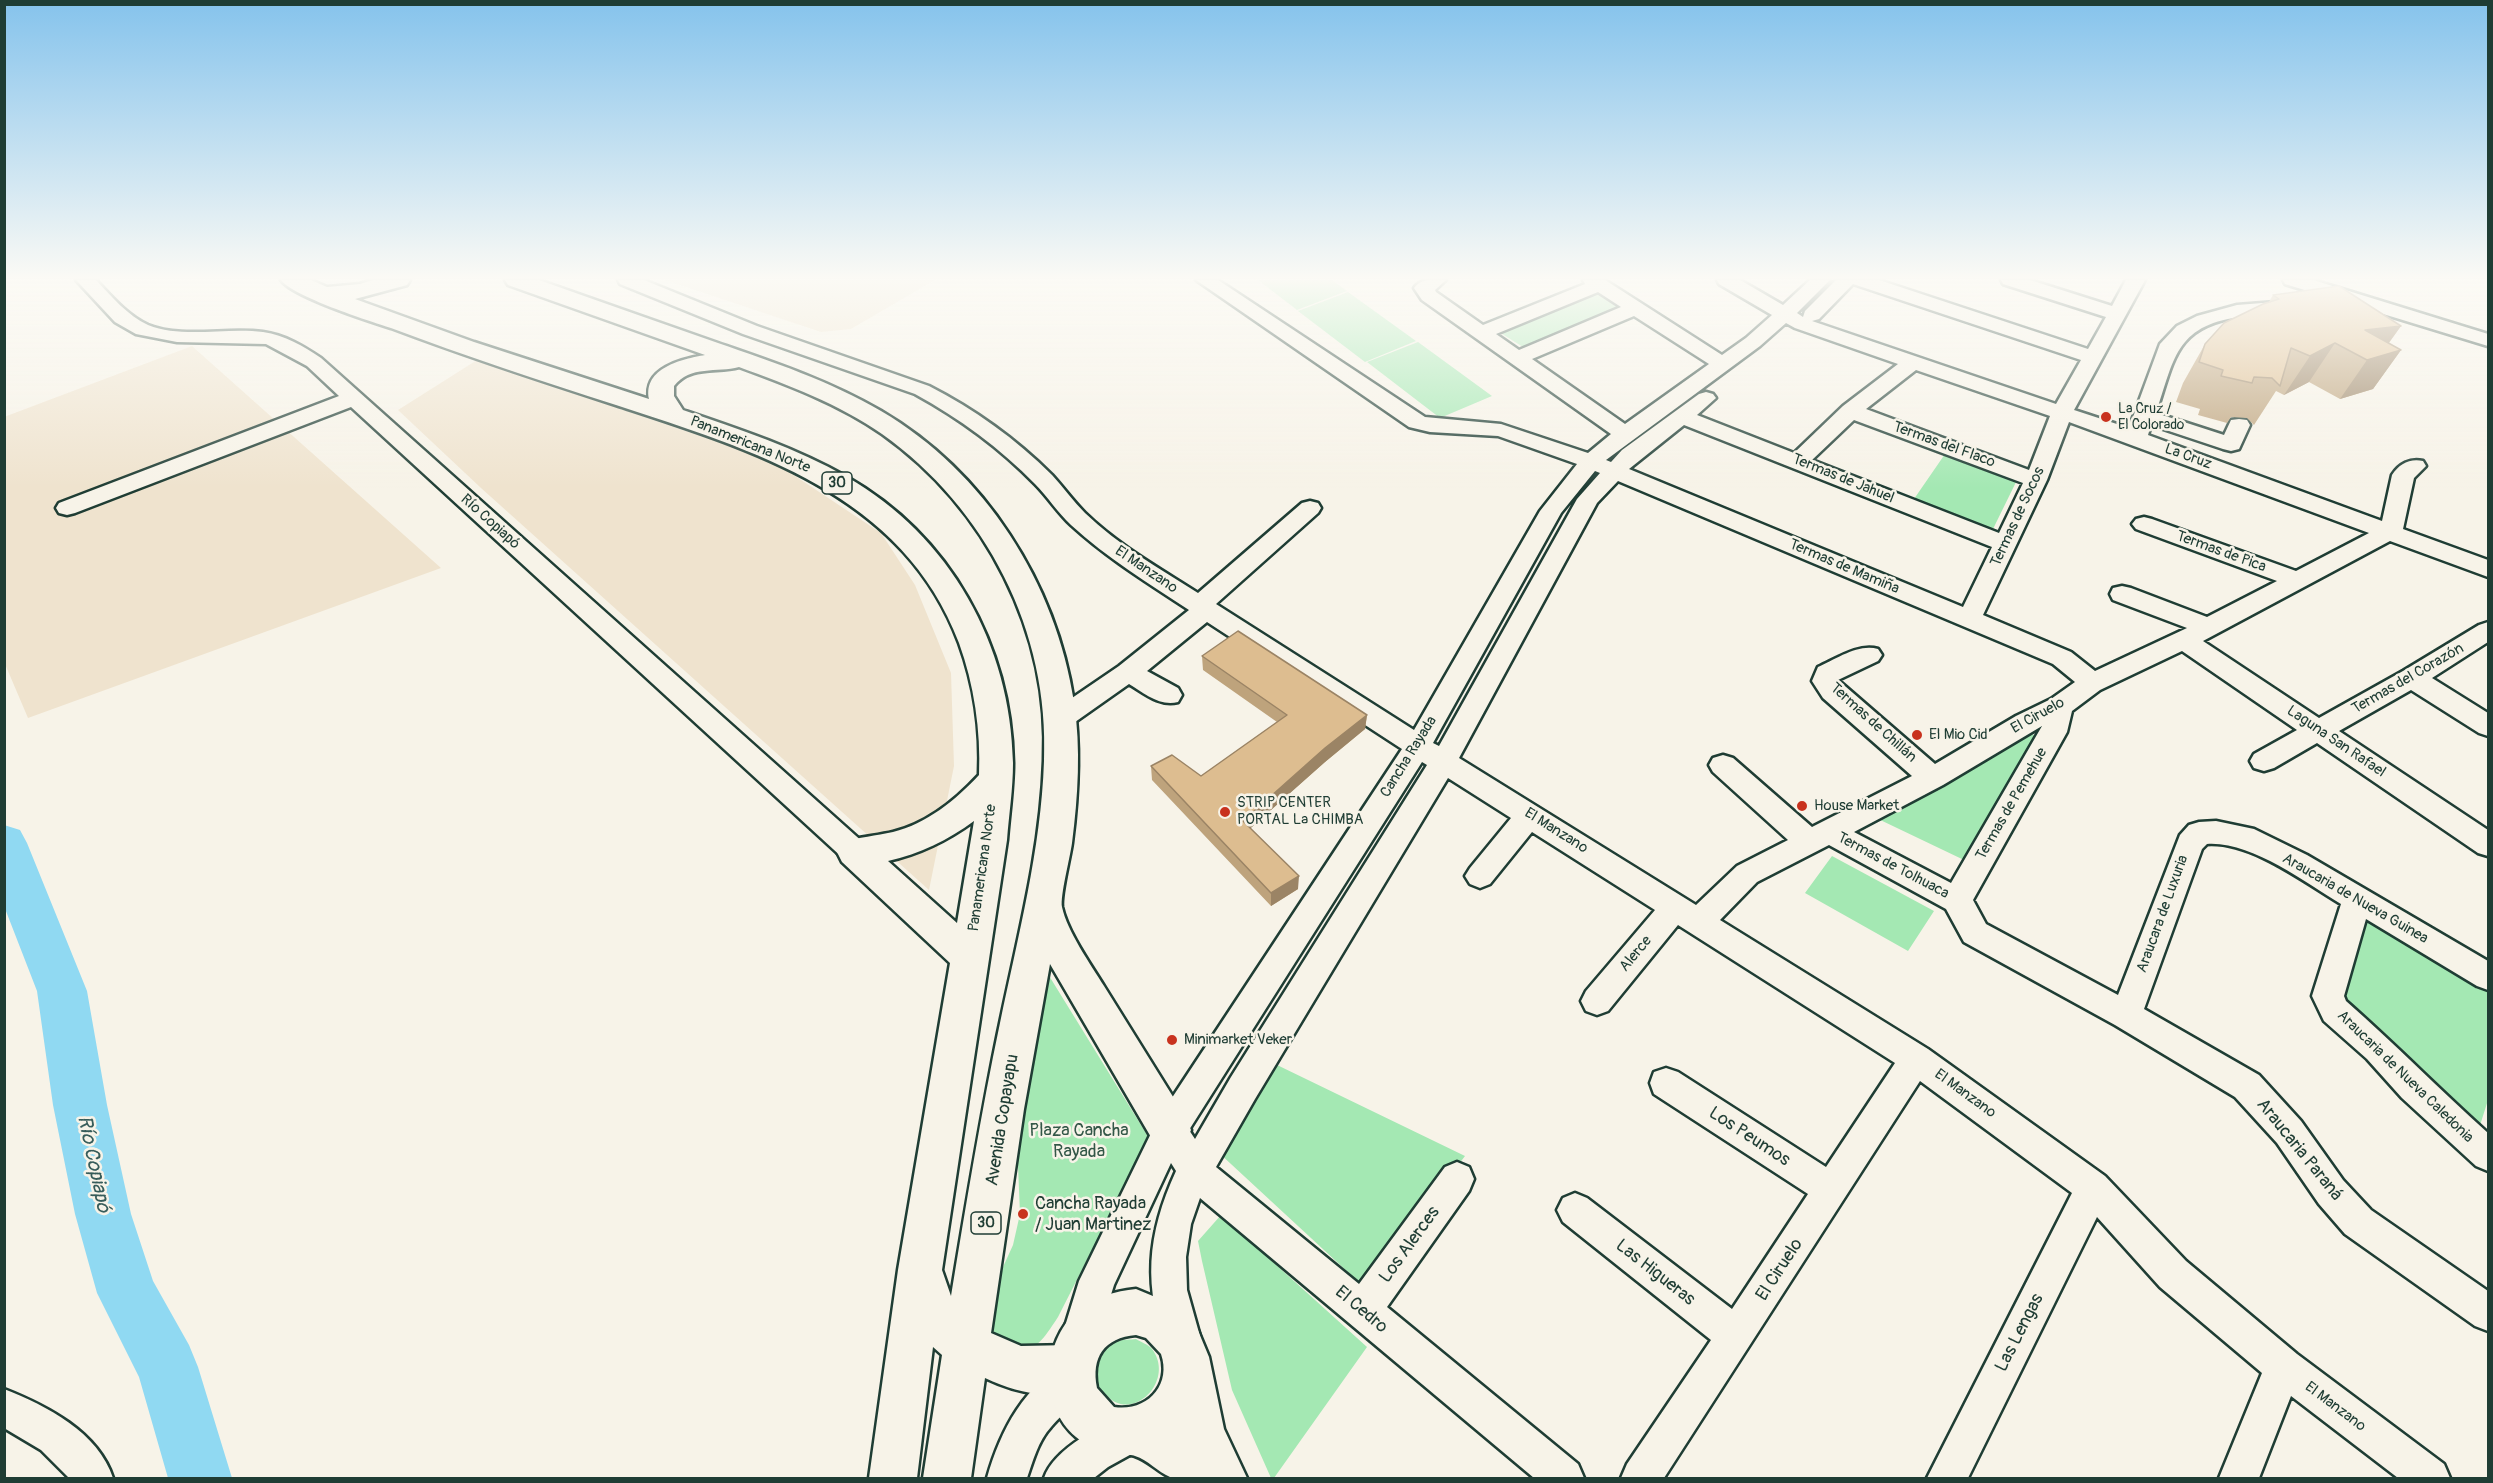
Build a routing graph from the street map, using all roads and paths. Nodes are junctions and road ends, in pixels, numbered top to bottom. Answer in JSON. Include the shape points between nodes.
{"nodes":[{"id":1,"x":292,"y":349,"type":"edge"},
{"id":2,"x":474,"y":349,"type":"edge"},
{"id":3,"x":712,"y":349,"type":"edge"},
{"id":4,"x":805,"y":349,"type":"edge"},
{"id":5,"x":1308,"y":349,"type":"edge"},
{"id":6,"x":1508,"y":349,"type":"edge"},
{"id":7,"x":1538,"y":349,"type":"edge"},
{"id":8,"x":1698,"y":349,"type":"edge"},
{"id":9,"x":1746,"y":349,"type":"edge"},
{"id":10,"x":1764,"y":349,"type":"edge"},
{"id":11,"x":1876,"y":349,"type":"edge"},
{"id":12,"x":2069,"y":349,"type":"edge"},
{"id":13,"x":2097,"y":349,"type":"edge"},
{"id":14,"x":2168,"y":349,"type":"edge"},
{"id":15,"x":1519,"y":357,"type":"junction"},
{"id":16,"x":2093,"y":357,"type":"junction"},
{"id":17,"x":1913,"y":362,"type":"junction"},
{"id":18,"x":751,"y":363,"type":"junction"},
{"id":19,"x":1722,"y":364,"type":"junction"},
{"id":20,"x":354,"y":398,"type":"junction"},
{"id":21,"x":1851,"y":411,"type":"junction"},
{"id":22,"x":2062,"y":412,"type":"junction"},
{"id":23,"x":674,"y":416,"type":"junction"},
{"id":24,"x":1680,"y":416,"type":"junction"},
{"id":25,"x":2144,"y":416,"type":"junction"},
{"id":26,"x":2239,"y":424,"type":"dead end"},
{"id":27,"x":1624,"y":432,"type":"junction"},
{"id":28,"x":2136,"y":438,"type":"junction"},
{"id":29,"x":1798,"y":461,"type":"junction"},
{"id":30,"x":1602,"y":466,"type":"junction"},
{"id":31,"x":2415,"y":466,"type":"dead end"},
{"id":32,"x":2036,"y":480,"type":"junction"},
{"id":33,"x":1310,"y":507,"type":"dead end"},
{"id":34,"x":67,"y":508,"type":"dead end"},
{"id":35,"x":2144,"y":524,"type":"dead end"},
{"id":36,"x":2391,"y":531,"type":"junction"},
{"id":37,"x":2006,"y":544,"type":"junction"},
{"id":38,"x":2488,"y":569,"type":"edge"},
{"id":39,"x":2298,"y":580,"type":"junction"},
{"id":40,"x":2122,"y":594,"type":"dead end"},
{"id":41,"x":1202,"y":607,"type":"junction"},
{"id":42,"x":1969,"y":619,"type":"junction"},
{"id":43,"x":2209,"y":627,"type":"junction"},
{"id":44,"x":2488,"y":631,"type":"edge"},
{"id":45,"x":2184,"y":640,"type":"junction"},
{"id":46,"x":1869,"y":655,"type":"dead end"},
{"id":47,"x":1128,"y":672,"type":"junction"},
{"id":48,"x":2412,"y":678,"type":"junction"},
{"id":49,"x":2091,"y":683,"type":"junction"},
{"id":50,"x":1169,"y":695,"type":"dead end"},
{"id":51,"x":2060,"y":706,"type":"junction"},
{"id":52,"x":1059,"y":720,"type":"junction"},
{"id":53,"x":2488,"y":726,"type":"edge"},
{"id":54,"x":2318,"y":730,"type":"junction"},
{"id":55,"x":1418,"y":746,"type":"junction"},
{"id":56,"x":1444,"y":761,"type":"junction"},
{"id":57,"x":2264,"y":761,"type":"dead end"},
{"id":58,"x":1723,"y":765,"type":"dead end"},
{"id":59,"x":1934,"y":778,"type":"junction"},
{"id":60,"x":995,"y":780,"type":"junction"},
{"id":61,"x":1530,"y":815,"type":"junction"},
{"id":62,"x":2216,"y":832,"type":"joint"},
{"id":63,"x":1818,"y":836,"type":"junction"},
{"id":64,"x":2488,"y":845,"type":"edge"},
{"id":65,"x":855,"y":852,"type":"junction"},
{"id":66,"x":1480,"y":876,"type":"dead end"},
{"id":67,"x":2356,"y":899,"type":"junction"},
{"id":68,"x":1957,"y":900,"type":"junction"},
{"id":69,"x":1043,"y":905,"type":"junction"},
{"id":70,"x":1687,"y":914,"type":"junction"},
{"id":71,"x":1975,"y":933,"type":"joint"},
{"id":72,"x":970,"y":958,"type":"junction"},
{"id":73,"x":2488,"y":977,"type":"edge"},
{"id":74,"x":1597,"y":1001,"type":"dead end"},
{"id":75,"x":2126,"y":1015,"type":"junction"},
{"id":76,"x":1916,"y":1059,"type":"junction"},
{"id":77,"x":1666,"y":1083,"type":"dead end"},
{"id":78,"x":1170,"y":1130,"type":"junction"},
{"id":79,"x":2486,"y":1144,"type":"edge"},
{"id":80,"x":1196,"y":1172,"type":"junction"},
{"id":81,"x":1457,"y":1179,"type":"dead end"},
{"id":82,"x":2093,"y":1188,"type":"junction"},
{"id":83,"x":1832,"y":1190,"type":"junction"},
{"id":84,"x":1575,"y":1210,"type":"dead end"},
{"id":85,"x":920,"y":1270,"type":"junction"},
{"id":86,"x":1362,"y":1311,"type":"junction"},
{"id":87,"x":2488,"y":1313,"type":"edge"},
{"id":88,"x":1736,"y":1336,"type":"junction"},
{"id":89,"x":967,"y":1347,"type":"junction"},
{"id":90,"x":1186,"y":1358,"type":"junction"},
{"id":91,"x":1074,"y":1365,"type":"junction"},
{"id":92,"x":2284,"y":1367,"type":"junction"},
{"id":93,"x":4,"y":1408,"type":"edge"},
{"id":94,"x":1136,"y":1432,"type":"junction"},
{"id":95,"x":93,"y":1479,"type":"edge"},
{"id":96,"x":893,"y":1479,"type":"edge"},
{"id":97,"x":947,"y":1479,"type":"edge"},
{"id":98,"x":1007,"y":1479,"type":"edge"},
{"id":99,"x":1064,"y":1479,"type":"edge"},
{"id":100,"x":1216,"y":1479,"type":"edge"},
{"id":101,"x":1223,"y":1479,"type":"edge"},
{"id":102,"x":1564,"y":1479,"type":"edge"},
{"id":103,"x":1641,"y":1479,"type":"edge"},
{"id":104,"x":1947,"y":1479,"type":"edge"},
{"id":105,"x":2239,"y":1479,"type":"edge"},
{"id":106,"x":2430,"y":1479,"type":"edge"}],
"edges":[{"from":1,"to":20,"type":"street","name":"Río Copiapó","via":[[314,362]]},
{"from":2,"to":23,"type":"main road","name":"Panamericana Norte","number":"30"},
{"from":3,"to":18,"type":"main road","number":"30"},
{"from":4,"to":41,"type":"street","name":"El Manzano","via":[[922,390],[946,403],[1010,447],[1097,536]]},
{"from":5,"to":30,"type":"street","name":"Termas de Mamiña","via":[[1417,422],[1501,430]]},
{"from":6,"to":15,"type":"street"},
{"from":7,"to":15,"type":"street"},
{"from":8,"to":19,"type":"street"},
{"from":9,"to":19,"type":"street","name":"Cancha Rayada"},
{"from":10,"to":24,"type":"street","name":"Cancha Rayada","via":[[1738,375]]},
{"from":11,"to":17,"type":"street","name":"La Cruz"},
{"from":12,"to":16,"type":"street"},
{"from":13,"to":16,"type":"street","name":"Termas de Socos"},
{"from":14,"to":25,"type":"street"},
{"from":15,"to":27,"type":"street"},
{"from":16,"to":22,"type":"street","name":"Termas de Socos"},
{"from":17,"to":21,"type":"street"},
{"from":17,"to":22,"type":"street","name":"La Cruz"},
{"from":18,"to":23,"type":"main road","via":[[710,361],[675,372],[664,382],[661,394]]},
{"from":18,"to":52,"type":"main road","number":"30","via":[[878,420],[923,452],[971,499],[996,532],[1028,591],[1048,653]]},
{"from":19,"to":27,"type":"street","name":"Cancha Rayada"},
{"from":20,"to":34,"type":"street"},
{"from":20,"to":65,"type":"street","name":"Río Copiapó"},
{"from":21,"to":29,"type":"street"},
{"from":21,"to":32,"type":"street","name":"Termas del Flaco"},
{"from":22,"to":28,"type":"street","name":"La Cruz"},
{"from":22,"to":32,"type":"street","name":"Termas de Socos"},
{"from":23,"to":60,"type":"main road","name":"Panamericana Norte","number":"30","via":[[769,450],[827,477],[877,510],[929,558],[960,607],[981,661],[994,733]]},
{"from":24,"to":29,"type":"street","name":"Termas de Jahuel"},
{"from":24,"to":30,"type":"street","name":"Cancha Rayada"},
{"from":25,"to":26,"type":"street","via":[[2231,444]]},
{"from":25,"to":28,"type":"street"},
{"from":27,"to":30,"type":"street","name":"Cancha Rayada"},
{"from":28,"to":36,"type":"street","name":"La Cruz"},
{"from":29,"to":37,"type":"street","name":"Termas de Jahuel"},
{"from":30,"to":42,"type":"street","name":"Termas de Mamiña"},
{"from":30,"to":55,"type":"street","name":"Cancha Rayada","via":[[1551,511]]},
{"from":30,"to":56,"type":"street","name":"Cancha Rayada","via":[[1588,499]]},
{"from":31,"to":36,"type":"street","via":[[2403,475]]},
{"from":32,"to":37,"type":"street","name":"Termas de Socos"},
{"from":33,"to":41,"type":"street"},
{"from":35,"to":39,"type":"street","name":"Termas de Pica"},
{"from":36,"to":38,"type":"street","name":"La Cruz"},
{"from":36,"to":39,"type":"street","name":"El Ciruelo"},
{"from":37,"to":42,"type":"street","name":"Termas de Socos"},
{"from":39,"to":43,"type":"street","name":"El Ciruelo"},
{"from":40,"to":43,"type":"street"},
{"from":41,"to":47,"type":"street"},
{"from":41,"to":55,"type":"street","name":"El Manzano"},
{"from":42,"to":49,"type":"street","name":"Termas de Mamiña","via":[[2062,658]]},
{"from":43,"to":45,"type":"street","name":"El Ciruelo"},
{"from":44,"to":48,"type":"street","name":"Termas del Corazón"},
{"from":45,"to":49,"type":"street","name":"El Ciruelo"},
{"from":45,"to":54,"type":"street","name":"Laguna San Rafael"},
{"from":46,"to":59,"type":"street","name":"Termas de Chillán","via":[[1827,673],[1825,681]]},
{"from":47,"to":50,"type":"street"},
{"from":47,"to":52,"type":"street"},
{"from":48,"to":53,"type":"street"},
{"from":48,"to":54,"type":"street","name":"Termas del Corazón"},
{"from":49,"to":51,"type":"street","name":"El Ciruelo"},
{"from":51,"to":59,"type":"street","name":"El Ciruelo"},
{"from":51,"to":68,"type":"street","name":"Termas de Pemehue","via":[[2054,732]]},
{"from":52,"to":69,"type":"main road","number":"30","via":[[1059,813]]},
{"from":54,"to":57,"type":"street","name":"Termas del Corazón"},
{"from":54,"to":64,"type":"street","name":"Laguna San Rafael"},
{"from":55,"to":56,"type":"street","name":"El Manzano"},
{"from":55,"to":78,"type":"street","name":"Cancha Rayada"},
{"from":56,"to":61,"type":"street","name":"El Manzano"},
{"from":56,"to":80,"type":"street","name":"Cancha Rayada","via":[[1243,1088]]},
{"from":58,"to":63,"type":"street","name":"Termas de Tolhuaca"},
{"from":59,"to":63,"type":"street","name":"El Ciruelo"},
{"from":60,"to":65,"type":"main road","via":[[956,817],[925,836],[891,848]]},
{"from":60,"to":72,"type":"main road","name":"Panamericana Norte","number":"30"},
{"from":61,"to":66,"type":"street"},
{"from":61,"to":70,"type":"street","name":"El Manzano"},
{"from":62,"to":67,"type":"street","name":"Araucaria de Nueva Guinea","via":[[2244,837]]},
{"from":62,"to":75,"type":"street","name":"Araucara de Luxuria","via":[[2199,833],[2190,843]]},
{"from":63,"to":68,"type":"street","name":"Termas de Tolhuaca"},
{"from":63,"to":70,"type":"street","name":"El Ciruelo","via":[[1747,874]]},
{"from":65,"to":72,"type":"main road"},
{"from":67,"to":73,"type":"street","name":"Araucaria de Nueva Guinea"},
{"from":67,"to":79,"type":"street","name":"Araucaria de Nueva Caledonia","via":[[2328,996],[2335,1011]]},
{"from":68,"to":71,"type":"street","name":"Termas de Tolhuaca"},
{"from":69,"to":78,"type":"main road","via":[[1065,956]]},
{"from":69,"to":89,"type":"main road","name":"Avenida Copayapu","number":"30","via":[[1012,1058]]},
{"from":70,"to":74,"type":"street","name":"Alerce"},
{"from":70,"to":76,"type":"street","name":"El Manzano"},
{"from":71,"to":75,"type":"street","name":"Araucaria Paraná"},
{"from":72,"to":85,"type":"main road","number":"30"},
{"from":75,"to":87,"type":"street","name":"Araucaria Paraná","via":[[2247,1086],[2289,1132],[2331,1192],[2358,1222]]},
{"from":76,"to":82,"type":"street","name":"El Manzano"},
{"from":76,"to":83,"type":"street","name":"El Ciruelo"},
{"from":77,"to":83,"type":"street","name":"Los Peumos"},
{"from":78,"to":80,"type":"street","name":"El Cedro"},
{"from":78,"to":91,"type":"street","name":"Cancha Rayada","via":[[1097,1281]]},
{"from":80,"to":86,"type":"street","name":"El Cedro"},
{"from":80,"to":90,"type":"street","name":"Cancha Rayada","via":[[1180,1202],[1168,1257],[1168,1290]]},
{"from":81,"to":86,"type":"street","name":"Los Alerces"},
{"from":82,"to":92,"type":"street","name":"El Manzano","via":[[2173,1274]]},
{"from":82,"to":104,"type":"street","name":"Las Lengas"},
{"from":83,"to":88,"type":"street","name":"El Ciruelo"},
{"from":84,"to":88,"type":"street","name":"Las Higueras"},
{"from":85,"to":89,"type":"main road","via":[[937,1316]]},
{"from":85,"to":96,"type":"main road","number":"30"},
{"from":86,"to":102,"type":"street","name":"El Cedro"},
{"from":88,"to":103,"type":"street","name":"El Ciruelo"},
{"from":89,"to":91,"type":"main road","via":[[1024,1370]]},
{"from":89,"to":97,"type":"main road","name":"Avenida Copayapu","number":"30"},
{"from":90,"to":91,"type":"main road","via":[[1177,1335],[1166,1323],[1152,1315],[1119,1313],[1090,1330]]},
{"from":90,"to":94,"type":"main road","via":[[1186,1384],[1180,1400],[1156,1425]]},
{"from":90,"to":101,"type":"main road","via":[[1201,1434]]},
{"from":91,"to":94,"type":"main road","via":[[1078,1402],[1091,1420],[1117,1432]]},
{"from":91,"to":98,"type":"street","via":[[1036,1414],[1019,1443]]},
{"from":92,"to":105,"type":"street"},
{"from":92,"to":106,"type":"street","name":"El Manzano"},
{"from":93,"to":95,"type":"street","via":[[65,1443]]},
{"from":94,"to":99,"type":"street","via":[[1094,1453]]},
{"from":94,"to":100,"type":"main road"}]}
